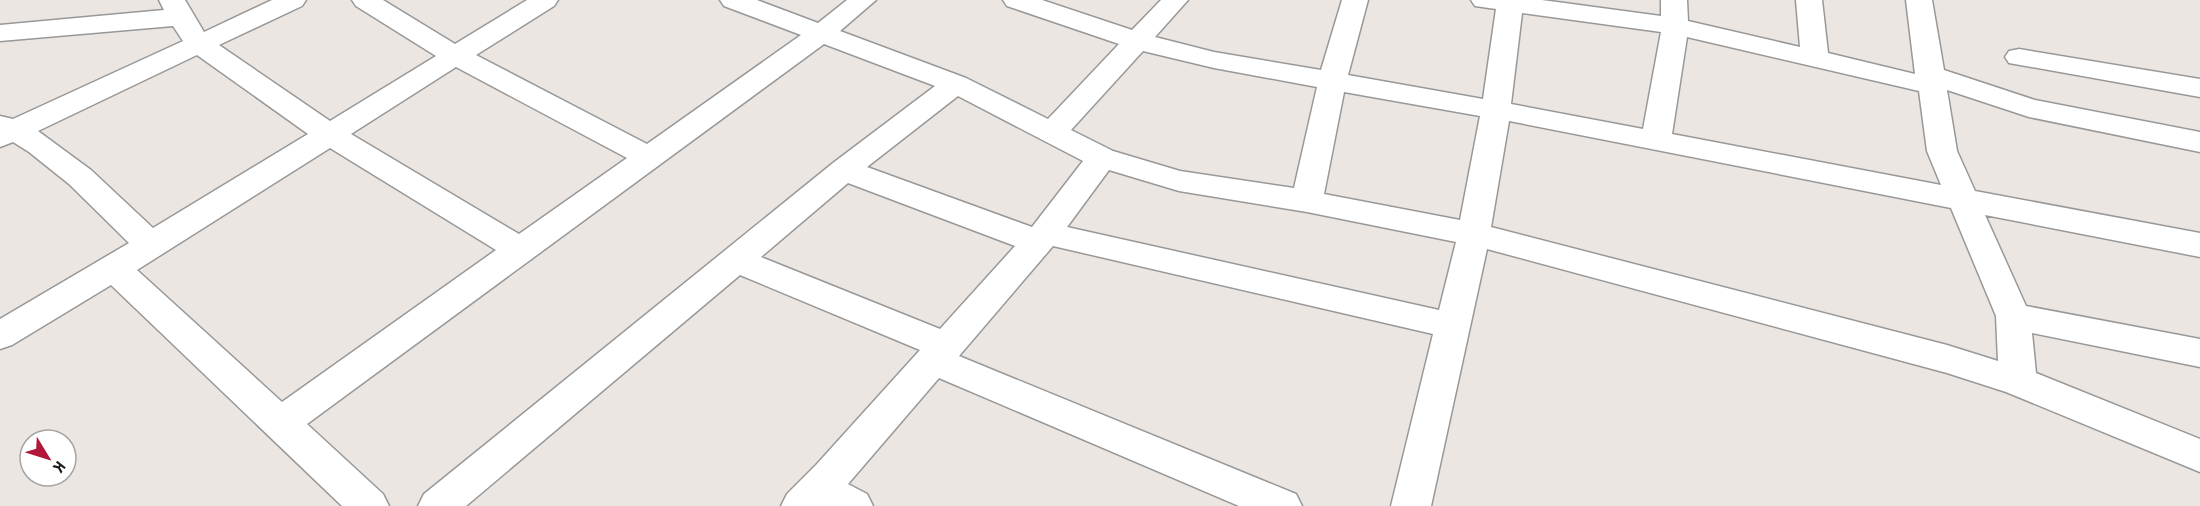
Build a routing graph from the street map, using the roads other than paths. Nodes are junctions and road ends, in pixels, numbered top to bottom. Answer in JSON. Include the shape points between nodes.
{"nodes":[{"id":1,"x":293,"y":0,"type":"edge"},
{"id":2,"x":365,"y":0,"type":"edge"},
{"id":3,"x":545,"y":0,"type":"edge"},
{"id":4,"x":733,"y":0,"type":"edge"},
{"id":5,"x":862,"y":0,"type":"edge"},
{"id":6,"x":1016,"y":0,"type":"edge"},
{"id":7,"x":1175,"y":0,"type":"edge"},
{"id":8,"x":1355,"y":0,"type":"edge"},
{"id":9,"x":1809,"y":0,"type":"edge"},
{"id":10,"x":1919,"y":0,"type":"edge"},
{"id":11,"x":1501,"y":1,"type":"edge"},
{"id":12,"x":176,"y":9,"type":"edge"},
{"id":13,"x":1075,"y":9,"type":"edge"},
{"id":14,"x":1674,"y":13,"type":"edge"},
{"id":15,"x":0,"y":33,"type":"edge"},
{"id":16,"x":820,"y":34,"type":"junction"},
{"id":17,"x":1138,"y":42,"type":"junction"},
{"id":18,"x":198,"y":43,"type":"junction"},
{"id":19,"x":454,"y":55,"type":"junction"},
{"id":20,"x":2019,"y":57,"type":"dead end"},
{"id":21,"x":1815,"y":59,"type":"junction"},
{"id":22,"x":1931,"y":80,"type":"junction"},
{"id":23,"x":1332,"y":82,"type":"junction"},
{"id":24,"x":956,"y":84,"type":"junction"},
{"id":25,"x":2200,"y":88,"type":"edge"},
{"id":26,"x":1496,"y":110,"type":"junction"},
{"id":27,"x":5,"y":131,"type":"edge"},
{"id":28,"x":1052,"y":133,"type":"junction"},
{"id":29,"x":329,"y":134,"type":"junction"},
{"id":30,"x":1656,"y":140,"type":"junction"},
{"id":31,"x":2200,"y":142,"type":"edge"},
{"id":32,"x":649,"y":157,"type":"junction"},
{"id":33,"x":1102,"y":158,"type":"junction"},
{"id":34,"x":844,"y":170,"type":"junction"},
{"id":35,"x":1306,"y":201,"type":"junction"},
{"id":36,"x":1965,"y":201,"type":"junction"},
{"id":37,"x":1474,"y":234,"type":"junction"},
{"id":38,"x":1042,"y":238,"type":"junction"},
{"id":39,"x":2200,"y":244,"type":"edge"},
{"id":40,"x":150,"y":245,"type":"junction"},
{"id":41,"x":522,"y":251,"type":"junction"},
{"id":42,"x":736,"y":260,"type":"junction"},
{"id":43,"x":114,"y":268,"type":"junction"},
{"id":44,"x":2013,"y":316,"type":"junction"},
{"id":45,"x":1454,"y":326,"type":"junction"},
{"id":46,"x":0,"y":336,"type":"edge"},
{"id":47,"x":939,"y":353,"type":"junction"},
{"id":48,"x":2200,"y":353,"type":"edge"},
{"id":49,"x":2018,"y":381,"type":"junction"},
{"id":50,"x":280,"y":423,"type":"junction"},
{"id":51,"x":2200,"y":456,"type":"edge"},
{"id":52,"x":809,"y":497,"type":"edge"},
{"id":53,"x":369,"y":506,"type":"edge"},
{"id":54,"x":438,"y":506,"type":"edge"},
{"id":55,"x":853,"y":506,"type":"edge"},
{"id":56,"x":1282,"y":506,"type":"edge"},
{"id":57,"x":1411,"y":506,"type":"edge"}],
"edges":[{"from":1,"to":18,"type":"street"},
{"from":2,"to":19,"type":"street"},
{"from":3,"to":19,"type":"street"},
{"from":4,"to":16,"type":"street"},
{"from":5,"to":16,"type":"street"},
{"from":6,"to":13,"type":"street"},
{"from":7,"to":17,"type":"street"},
{"from":8,"to":23,"type":"street"},
{"from":9,"to":21,"type":"street"},
{"from":10,"to":22,"type":"street"},
{"from":11,"to":14,"type":"street"},
{"from":11,"to":26,"type":"street"},
{"from":12,"to":15,"type":"street"},
{"from":12,"to":18,"type":"street"},
{"from":13,"to":17,"type":"street"},
{"from":14,"to":21,"type":"street"},
{"from":14,"to":30,"type":"street"},
{"from":16,"to":24,"type":"street"},
{"from":16,"to":32,"type":"street"},
{"from":17,"to":23,"type":"street"},
{"from":17,"to":28,"type":"street"},
{"from":18,"to":27,"type":"street"},
{"from":18,"to":29,"type":"street"},
{"from":19,"to":29,"type":"street"},
{"from":19,"to":32,"type":"street"},
{"from":20,"to":25,"type":"street"},
{"from":21,"to":22,"type":"street"},
{"from":22,"to":31,"type":"street","via":[[2029,108]]},
{"from":22,"to":36,"type":"street","via":[[1942,151]]},
{"from":23,"to":26,"type":"street"},
{"from":23,"to":35,"type":"street"},
{"from":24,"to":28,"type":"street"},
{"from":24,"to":34,"type":"street"},
{"from":26,"to":30,"type":"street"},
{"from":26,"to":37,"type":"street"},
{"from":27,"to":40,"type":"street","via":[[76,173]]},
{"from":28,"to":33,"type":"street"},
{"from":29,"to":40,"type":"street"},
{"from":29,"to":41,"type":"street"},
{"from":30,"to":36,"type":"street"},
{"from":32,"to":41,"type":"street"},
{"from":33,"to":35,"type":"street","via":[[1179,181]]},
{"from":33,"to":38,"type":"street"},
{"from":34,"to":38,"type":"street"},
{"from":34,"to":42,"type":"street"},
{"from":35,"to":37,"type":"street"},
{"from":36,"to":39,"type":"street"},
{"from":36,"to":44,"type":"street"},
{"from":37,"to":45,"type":"street"},
{"from":37,"to":49,"type":"street"},
{"from":38,"to":45,"type":"street"},
{"from":38,"to":47,"type":"street"},
{"from":40,"to":43,"type":"street"},
{"from":41,"to":50,"type":"street"},
{"from":42,"to":47,"type":"street"},
{"from":42,"to":54,"type":"street"},
{"from":43,"to":46,"type":"street"},
{"from":43,"to":50,"type":"street"},
{"from":44,"to":48,"type":"street"},
{"from":44,"to":49,"type":"street"},
{"from":45,"to":57,"type":"street"},
{"from":47,"to":52,"type":"street"},
{"from":47,"to":56,"type":"street"},
{"from":49,"to":51,"type":"street"},
{"from":50,"to":53,"type":"street"},
{"from":52,"to":55,"type":"street"}]}
